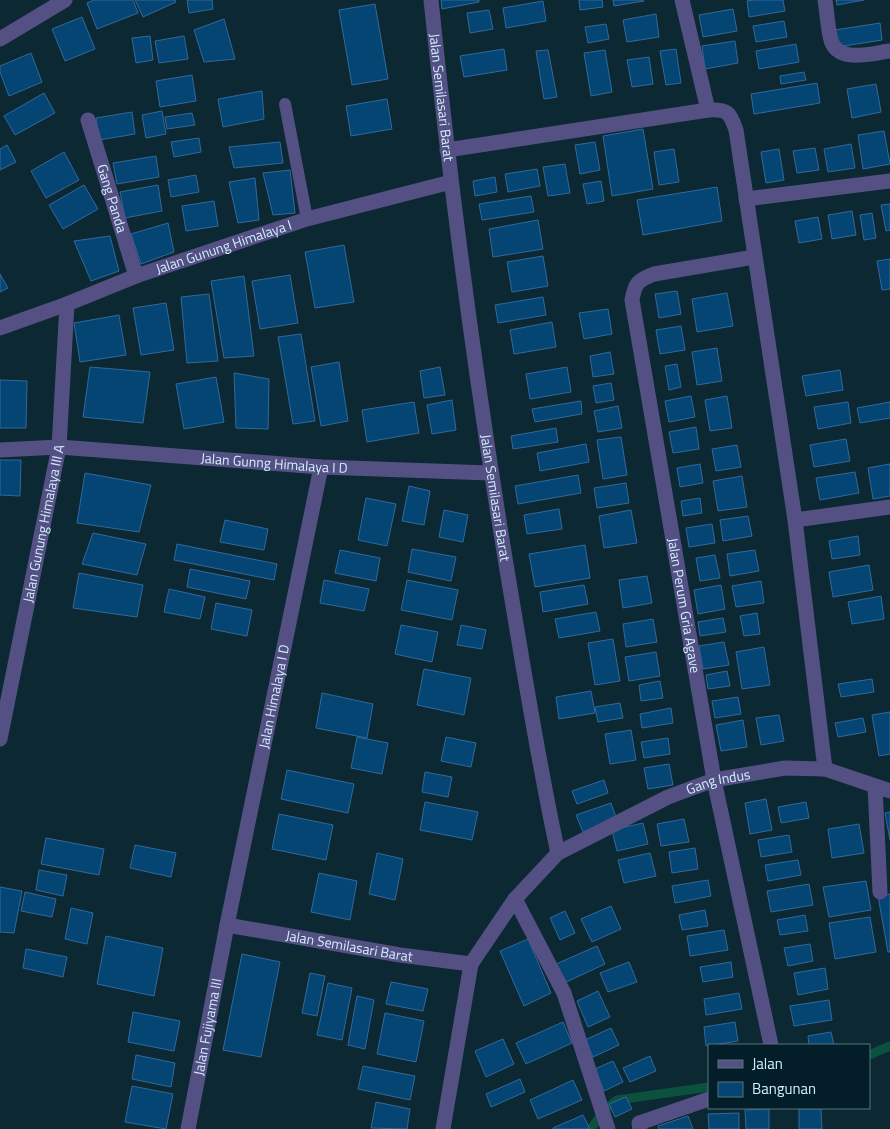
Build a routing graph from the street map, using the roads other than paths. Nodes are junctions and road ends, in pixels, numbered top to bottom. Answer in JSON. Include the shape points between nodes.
{"nodes":[{"id":1,"x":65,"y":0,"type":"edge"},
{"id":2,"x":432,"y":0,"type":"edge"},
{"id":3,"x":682,"y":0,"type":"edge"},
{"id":4,"x":825,"y":0,"type":"edge"},
{"id":5,"x":42,"y":6,"type":"edge"},
{"id":6,"x":0,"y":39,"type":"edge"},
{"id":7,"x":890,"y":51,"type":"edge"},
{"id":8,"x":285,"y":104,"type":"dead end"},
{"id":9,"x":708,"y":110,"type":"junction"},
{"id":10,"x":88,"y":120,"type":"dead end"},
{"id":11,"x":447,"y":150,"type":"junction"},
{"id":12,"x":890,"y":181,"type":"edge"},
{"id":13,"x":451,"y":182,"type":"junction"},
{"id":14,"x":746,"y":199,"type":"junction"},
{"id":15,"x":307,"y":219,"type":"junction"},
{"id":16,"x":754,"y":257,"type":"junction"},
{"id":17,"x":136,"y":276,"type":"junction"},
{"id":18,"x":67,"y":304,"type":"junction"},
{"id":19,"x":0,"y":328,"type":"edge"},
{"id":20,"x":59,"y":447,"type":"junction"},
{"id":21,"x":0,"y":450,"type":"edge"},
{"id":22,"x":321,"y":467,"type":"junction"},
{"id":23,"x":490,"y":473,"type":"junction"},
{"id":24,"x":890,"y":507,"type":"edge"},
{"id":25,"x":795,"y":520,"type":"junction"},
{"id":26,"x":0,"y":739,"type":"edge"},
{"id":27,"x":824,"y":769,"type":"junction"},
{"id":28,"x":714,"y":780,"type":"junction"},
{"id":29,"x":875,"y":786,"type":"junction"},
{"id":30,"x":890,"y":791,"type":"edge"},
{"id":31,"x":558,"y":853,"type":"junction"},
{"id":32,"x":880,"y":892,"type":"dead end"},
{"id":33,"x":515,"y":899,"type":"junction"},
{"id":34,"x":227,"y":925,"type":"junction"},
{"id":35,"x":471,"y":964,"type":"junction"},
{"id":36,"x":770,"y":1044,"type":"edge"},
{"id":37,"x":708,"y":1099,"type":"edge"},
{"id":38,"x":636,"y":1127,"type":"edge"},
{"id":39,"x":188,"y":1129,"type":"edge"},
{"id":40,"x":444,"y":1129,"type":"edge"},
{"id":41,"x":608,"y":1129,"type":"edge"}],
"edges":[{"from":1,"to":5,"type":"street"},
{"from":2,"to":11,"type":"street","name":"Jalan Semilasari Barat"},
{"from":3,"to":9,"type":"street"},
{"from":4,"to":7,"type":"street","via":[[832,42],[837,49],[848,56]]},
{"from":5,"to":6,"type":"street"},
{"from":8,"to":15,"type":"lane"},
{"from":9,"to":11,"type":"street"},
{"from":9,"to":14,"type":"street","via":[[722,110],[731,116]]},
{"from":10,"to":17,"type":"street","name":"Gang Panda"},
{"from":11,"to":13,"type":"street","name":"Jalan Semilasari Barat"},
{"from":12,"to":14,"type":"street"},
{"from":13,"to":15,"type":"street","name":"Jalan Gunung Himalaya I"},
{"from":13,"to":23,"type":"street","name":"Jalan Semilasari Barat"},
{"from":14,"to":16,"type":"street"},
{"from":15,"to":17,"type":"street","name":"Jalan Gunung Himalaya I"},
{"from":16,"to":25,"type":"street"},
{"from":16,"to":28,"type":"street","name":"Jalan Perum Gria Agave","via":[[654,274],[641,279],[634,287],[632,300]]},
{"from":17,"to":18,"type":"street","name":"Jalan Gunung Himalaya I"},
{"from":18,"to":19,"type":"street","name":"Jalan Gunung Himalaya I"},
{"from":18,"to":20,"type":"street","name":"Jalan Gunung Himalaya III A"},
{"from":20,"to":21,"type":"street","name":"Jalan Gunng Himalaya I D"},
{"from":20,"to":22,"type":"street","name":"Jalan Gunng Himalaya I D"},
{"from":20,"to":26,"type":"street","name":"Jalan Gunung Himalaya III A"},
{"from":22,"to":23,"type":"street","name":"Jalan Gunng Himalaya I D"},
{"from":22,"to":34,"type":"street","name":"Jalan Himalaya I D"},
{"from":23,"to":31,"type":"street","name":"Jalan Semilasari Barat"},
{"from":24,"to":25,"type":"street"},
{"from":25,"to":27,"type":"street"},
{"from":27,"to":28,"type":"street","name":"Gang Indus","via":[[784,768]]},
{"from":27,"to":29,"type":"street","name":"Gang Indus"},
{"from":28,"to":31,"type":"street","name":"Gang Indus","via":[[668,797]]},
{"from":28,"to":36,"type":"street","name":"Jalan Perum Gria Agave"},
{"from":29,"to":30,"type":"street","name":"Gang Indus"},
{"from":29,"to":32,"type":"street"},
{"from":31,"to":33,"type":"street"},
{"from":33,"to":35,"type":"street"},
{"from":33,"to":41,"type":"street","via":[[564,993]]},
{"from":34,"to":35,"type":"street","name":"Jalan Semilasari Barat"},
{"from":34,"to":39,"type":"street","name":"Jalan Fujiyama III"},
{"from":35,"to":40,"type":"street"},
{"from":37,"to":38,"type":"street"}]}
